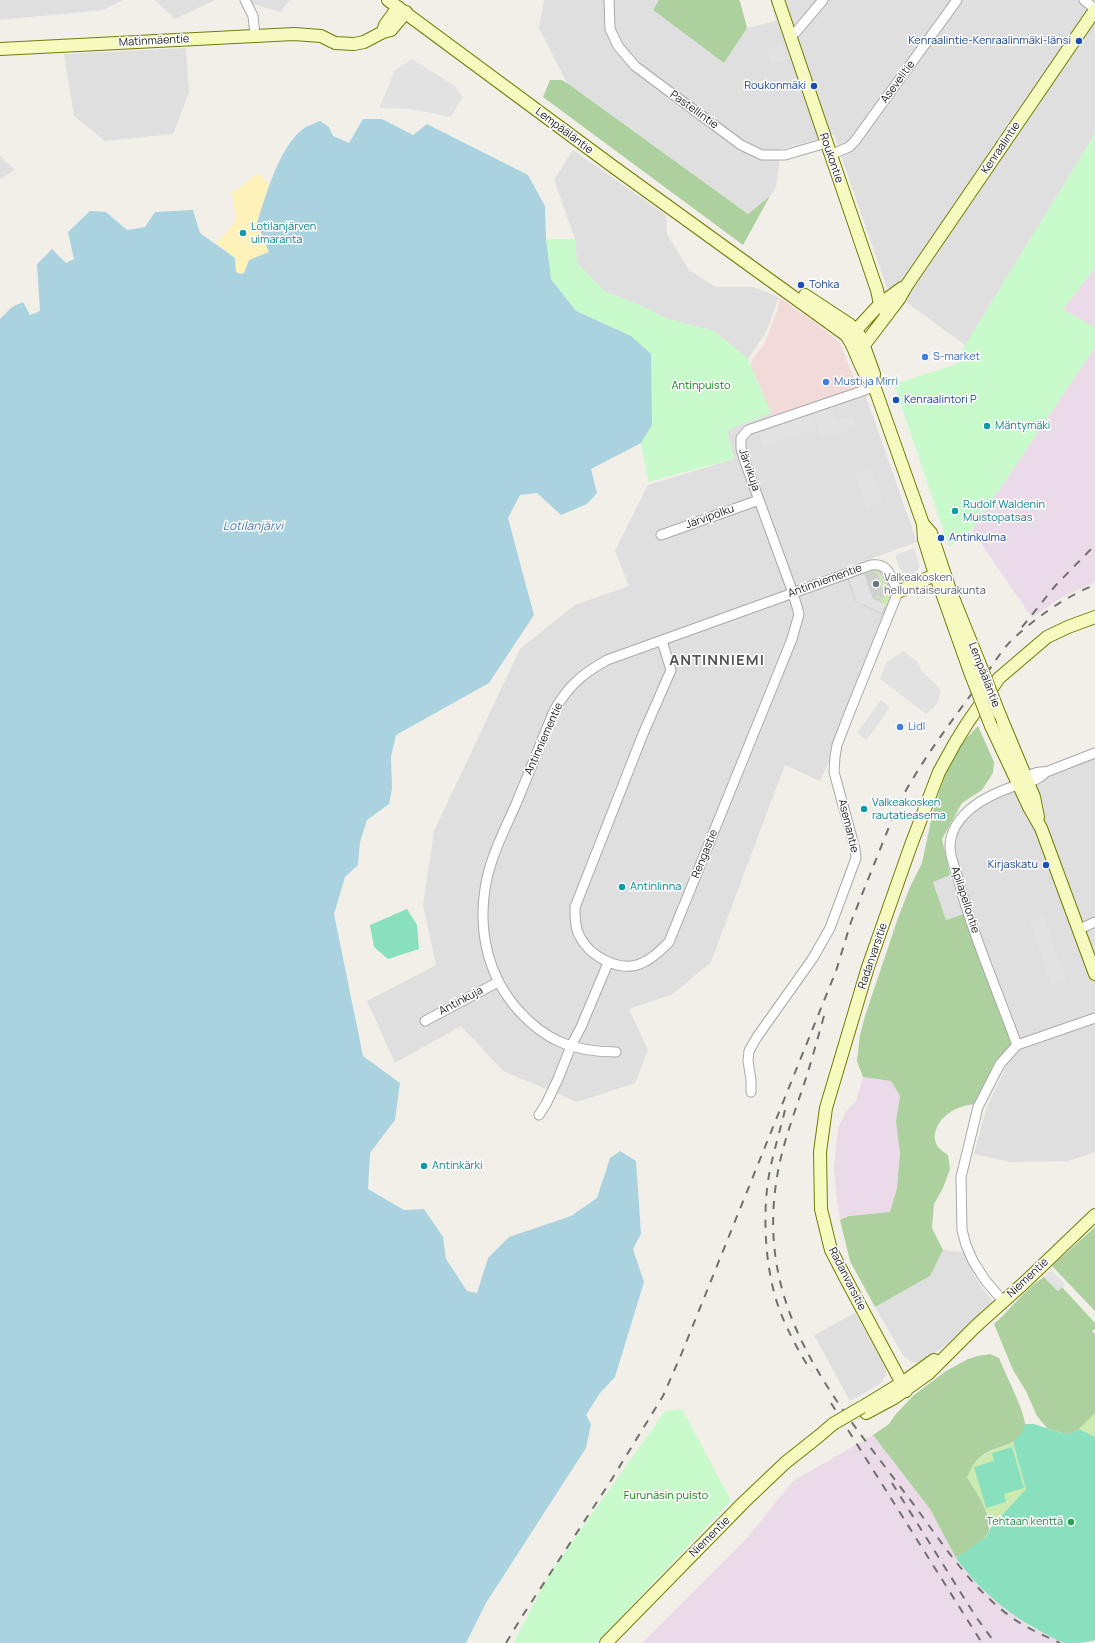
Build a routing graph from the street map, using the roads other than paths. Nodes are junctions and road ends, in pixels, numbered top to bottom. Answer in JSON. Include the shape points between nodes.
{"nodes":[{"id":1,"x":245,"y":0,"type":"edge"},
{"id":2,"x":609,"y":0,"type":"edge"},
{"id":3,"x":778,"y":0,"type":"edge"},
{"id":4,"x":823,"y":0,"type":"edge"},
{"id":5,"x":957,"y":0,"type":"edge"},
{"id":6,"x":1084,"y":0,"type":"edge"},
{"id":7,"x":398,"y":6,"type":"edge"},
{"id":8,"x":1095,"y":10,"type":"edge"},
{"id":9,"x":255,"y":35,"type":"junction"},
{"id":10,"x":789,"y":35,"type":"junction"},
{"id":11,"x":0,"y":49,"type":"edge"},
{"id":12,"x":826,"y":143,"type":"junction"},
{"id":13,"x":830,"y":155,"type":"junction"},
{"id":14,"x":742,"y":258,"type":"junction"},
{"id":15,"x":907,"y":285,"type":"junction"},
{"id":16,"x":880,"y":304,"type":"junction"},
{"id":17,"x":888,"y":314,"type":"junction"},
{"id":18,"x":856,"y":330,"type":"junction"},
{"id":19,"x":859,"y":346,"type":"junction"},
{"id":20,"x":874,"y":385,"type":"junction"},
{"id":21,"x":759,"y":500,"type":"junction"},
{"id":22,"x":661,"y":535,"type":"dead end"},
{"id":23,"x":939,"y":575,"type":"junction"},
{"id":24,"x":793,"y":592,"type":"junction"},
{"id":25,"x":898,"y":592,"type":"junction"},
{"id":26,"x":1095,"y":617,"type":"edge"},
{"id":27,"x":662,"y":641,"type":"junction"},
{"id":28,"x":1095,"y":753,"type":"edge"},
{"id":29,"x":1024,"y":782,"type":"junction"},
{"id":30,"x":1095,"y":922,"type":"edge"},
{"id":31,"x":1078,"y":929,"type":"junction"},
{"id":32,"x":608,"y":962,"type":"junction"},
{"id":33,"x":1095,"y":974,"type":"edge"},
{"id":34,"x":498,"y":982,"type":"junction"},
{"id":35,"x":1095,"y":1018,"type":"edge"},
{"id":36,"x":425,"y":1021,"type":"dead end"},
{"id":37,"x":1017,"y":1045,"type":"junction"},
{"id":38,"x":570,"y":1046,"type":"junction"},
{"id":39,"x":616,"y":1052,"type":"dead end"},
{"id":40,"x":751,"y":1092,"type":"dead end"},
{"id":41,"x":539,"y":1115,"type":"dead end"},
{"id":42,"x":1095,"y":1215,"type":"edge"},
{"id":43,"x":1003,"y":1302,"type":"junction"},
{"id":44,"x":907,"y":1385,"type":"junction"},
{"id":45,"x":606,"y":1643,"type":"edge"}],
"edges":[{"from":1,"to":9,"type":"street","via":[[254,16]]},
{"from":2,"to":12,"type":"street","name":"Pastellintie","via":[[610,29],[618,46],[635,66],[742,145],[762,155],[785,155]]},
{"from":3,"to":10,"type":"main road","name":"Roukontie"},
{"from":4,"to":10,"type":"street","via":[[796,32]]},
{"from":5,"to":13,"type":"street","name":"Asevelitie","via":[[855,141],[849,147]]},
{"from":6,"to":8,"type":"street"},
{"from":7,"to":9,"type":"main road","name":"Matinmäentie","via":[[391,30],[364,42],[345,44],[319,41],[294,34]]},
{"from":7,"to":14,"type":"main road","name":"Lempääläntie","via":[[615,168]]},
{"from":8,"to":15,"type":"main road","name":"Kenraalintie"},
{"from":9,"to":11,"type":"main road","name":"Matinmäentie"},
{"from":10,"to":12,"type":"main road","name":"Roukontie"},
{"from":12,"to":13,"type":"main road","name":"Roukontie"},
{"from":13,"to":16,"type":"main road","name":"Roukontie"},
{"from":14,"to":18,"type":"main road","name":"Lempääläntie","via":[[768,272]]},
{"from":14,"to":19,"type":"main road","name":"Lempääläntie"},
{"from":15,"to":16,"type":"main road","name":"Kenraalintie"},
{"from":15,"to":17,"type":"main road","name":"Kenraalintie"},
{"from":16,"to":17,"type":"main road","name":"Roukontie"},
{"from":16,"to":18,"type":"main road","name":"Kenraalintie"},
{"from":17,"to":19,"type":"main road","name":"Kenraalintie"},
{"from":18,"to":19,"type":"main road","via":[[853,340]]},
{"from":19,"to":20,"type":"main road","name":"Lempääläntie","via":[[874,374]]},
{"from":20,"to":21,"type":"street","name":"Järvikuja","via":[[744,433],[740,448]]},
{"from":20,"to":23,"type":"main road","name":"Lempääläntie","via":[[922,524],[931,534]]},
{"from":21,"to":22,"type":"street","name":"Järvipolku"},
{"from":21,"to":24,"type":"street","name":"Järvikuja"},
{"from":23,"to":25,"type":"main road"},
{"from":23,"to":29,"type":"main road","name":"Lempääläntie","bridge":true,"via":[[979,662]]},
{"from":23,"to":29,"type":"main road","name":"Lempääläntie","bridge":true,"via":[[970,672],[991,726]]},
{"from":24,"to":25,"type":"street","name":"Antinniementie","via":[[877,564],[887,568]]},
{"from":24,"to":27,"type":"street","name":"Antinniementie"},
{"from":24,"to":32,"type":"street","name":"Rengastie","via":[[799,614],[792,640],[669,942],[655,957],[638,965],[623,966]]},
{"from":25,"to":40,"type":"street","name":"Asemantie","via":[[837,745],[834,772],[856,858],[830,928],[813,958],[749,1051]]},
{"from":26,"to":44,"type":"main road","name":"Radanvarsitie","via":[[1047,637],[999,678],[955,742],[939,772],[868,967],[826,1108],[820,1152],[821,1209],[831,1250]]},
{"from":27,"to":32,"type":"street","name":"Rengastie","via":[[671,670],[575,907],[579,937],[589,949]]},
{"from":27,"to":34,"type":"street","name":"Antinniementie","via":[[607,660],[589,670],[563,696],[554,711],[492,862],[485,889],[482,913],[485,944]]},
{"from":28,"to":29,"type":"street"},
{"from":29,"to":31,"type":"main road","name":"Lempääläntie","via":[[1029,807],[1041,828]]},
{"from":29,"to":37,"type":"street","name":"Apilapellontie","via":[[975,805],[958,822],[950,844],[964,902]]},
{"from":30,"to":31,"type":"street"},
{"from":31,"to":33,"type":"main road","name":"Lempääläntie"},
{"from":32,"to":38,"type":"street","via":[[581,1027]]},
{"from":34,"to":36,"type":"street","name":"Antinkuja"},
{"from":34,"to":38,"type":"street","name":"Antinniementie","via":[[510,1001],[531,1024],[548,1037]]},
{"from":35,"to":37,"type":"street"},
{"from":37,"to":43,"type":"street","via":[[1000,1064],[978,1107],[961,1177],[962,1230],[966,1246],[981,1274]]},
{"from":38,"to":39,"type":"street","name":"Antinniementie"},
{"from":38,"to":41,"type":"street","via":[[555,1085]]},
{"from":42,"to":43,"type":"main road","name":"Niementie"},
{"from":43,"to":44,"type":"main road","name":"Niementie","via":[[929,1373]]},
{"from":44,"to":45,"type":"main road","name":"Niementie","bridge":true,"via":[[819,1436],[785,1463]]}]}
